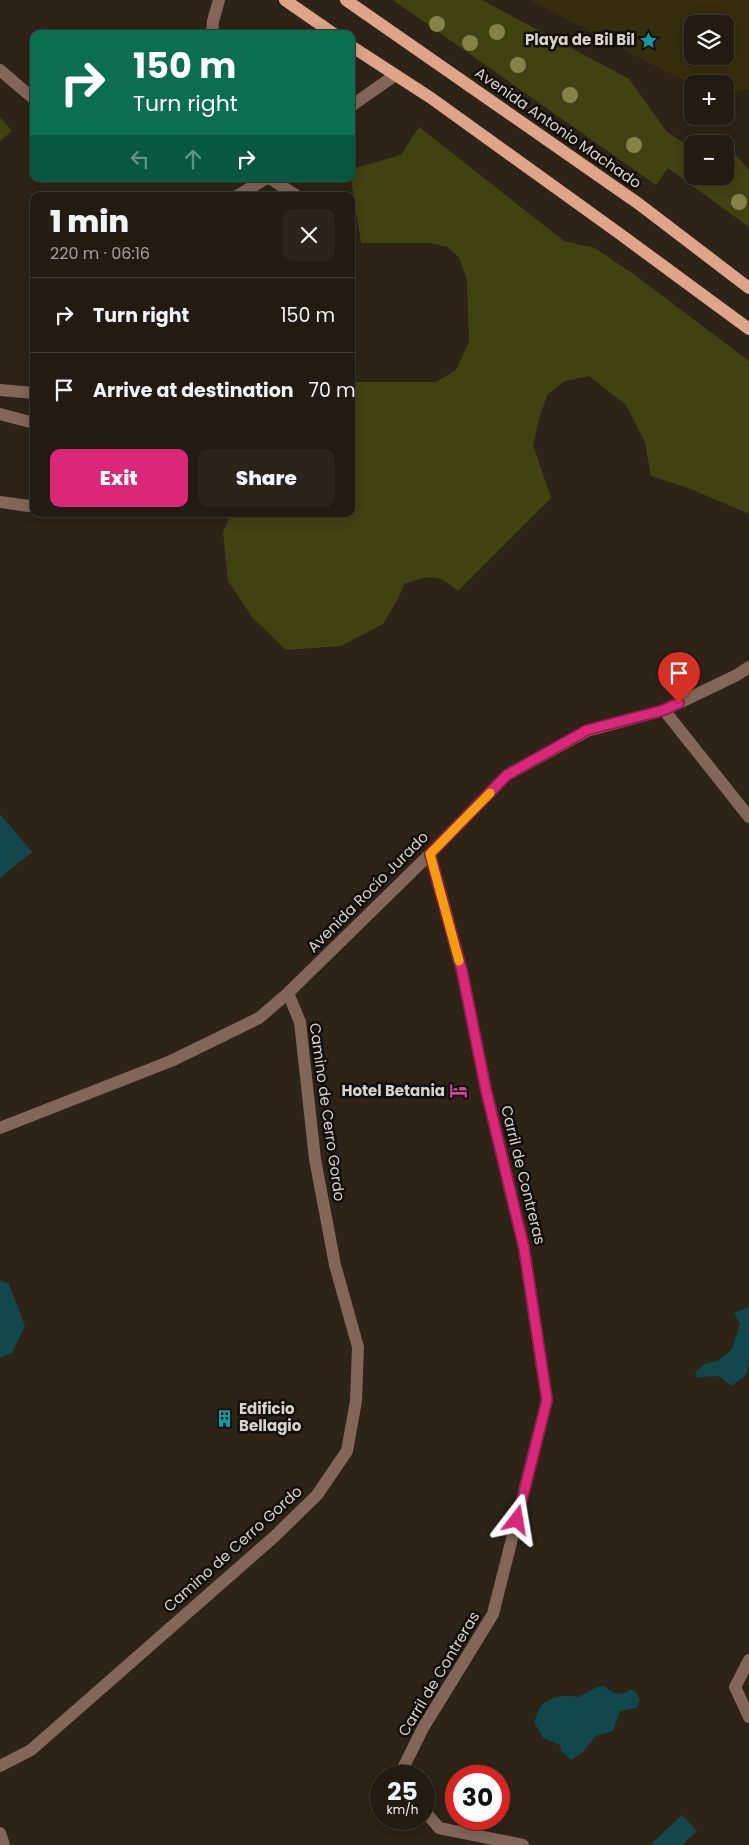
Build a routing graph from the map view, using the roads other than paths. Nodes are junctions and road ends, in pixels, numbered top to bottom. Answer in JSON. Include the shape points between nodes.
{"nodes":[{"id":1,"x":219,"y":0,"type":"edge"},
{"id":2,"x":285,"y":0,"type":"edge"},
{"id":3,"x":346,"y":0,"type":"edge"},
{"id":4,"x":212,"y":30,"type":"edge"},
{"id":5,"x":328,"y":30,"type":"edge"},
{"id":6,"x":355,"y":49,"type":"edge"},
{"id":7,"x":0,"y":70,"type":"edge"},
{"id":8,"x":394,"y":76,"type":"junction"},
{"id":9,"x":30,"y":95,"type":"edge"},
{"id":10,"x":355,"y":103,"type":"edge"},
{"id":11,"x":260,"y":182,"type":"edge"},
{"id":12,"x":275,"y":182,"type":"edge"},
{"id":13,"x":244,"y":192,"type":"edge"},
{"id":14,"x":290,"y":192,"type":"edge"},
{"id":15,"x":749,"y":288,"type":"edge"},
{"id":16,"x":749,"y":329,"type":"edge"},
{"id":17,"x":0,"y":390,"type":"edge"},
{"id":18,"x":30,"y":393,"type":"edge"},
{"id":19,"x":0,"y":414,"type":"edge"},
{"id":20,"x":30,"y":422,"type":"edge"},
{"id":21,"x":0,"y":502,"type":"edge"},
{"id":22,"x":30,"y":506,"type":"edge"},
{"id":23,"x":749,"y":667,"type":"edge"},
{"id":24,"x":664,"y":710,"type":"junction"},
{"id":25,"x":749,"y":817,"type":"edge"},
{"id":26,"x":430,"y":854,"type":"junction"},
{"id":27,"x":288,"y":993,"type":"junction"},
{"id":28,"x":0,"y":1128,"type":"edge"},
{"id":29,"x":749,"y":1660,"type":"edge"},
{"id":30,"x":749,"y":1717,"type":"edge"},
{"id":31,"x":405,"y":1765,"type":"edge"},
{"id":32,"x":0,"y":1766,"type":"edge"},
{"id":33,"x":435,"y":1823,"type":"edge"},
{"id":34,"x":0,"y":1833,"type":"edge"},
{"id":35,"x":4,"y":1845,"type":"edge"},
{"id":36,"x":524,"y":1845,"type":"edge"}],
"edges":[{"from":1,"to":4,"type":"street"},
{"from":2,"to":5,"type":"main road"},
{"from":3,"to":15,"type":"main road","name":"Avenida Antonio Machado","via":[[639,204]]},
{"from":6,"to":8,"type":"main road"},
{"from":7,"to":9,"type":"street"},
{"from":8,"to":10,"type":"street"},
{"from":8,"to":16,"type":"main road","via":[[431,98]]},
{"from":11,"to":13,"type":"street"},
{"from":12,"to":14,"type":"street"},
{"from":17,"to":18,"type":"street"},
{"from":19,"to":20,"type":"street"},
{"from":21,"to":22,"type":"street"},
{"from":23,"to":24,"type":"street","name":"Avenida Rocío Jurado"},
{"from":24,"to":25,"type":"street"},
{"from":24,"to":26,"type":"street","name":"Avenida Rocío Jurado","via":[[587,730],[507,775]]},
{"from":26,"to":27,"type":"street","name":"Avenida Rocío Jurado"},
{"from":26,"to":31,"type":"street","name":"Carril de Contreras","via":[[462,971],[486,1090],[524,1248],[547,1400],[493,1614]]},
{"from":27,"to":28,"type":"street","name":"Avenida Rocío Jurado","via":[[259,1018],[171,1061]]},
{"from":27,"to":32,"type":"street","name":"Camino de Cerro Gordo","via":[[300,1022],[314,1158],[335,1265],[358,1347],[356,1401],[347,1451],[317,1495],[275,1536],[31,1750]]},
{"from":29,"to":30,"type":"street","via":[[735,1687]]},
{"from":33,"to":36,"type":"street","via":[[439,1828]]},
{"from":34,"to":35,"type":"street"}]}
